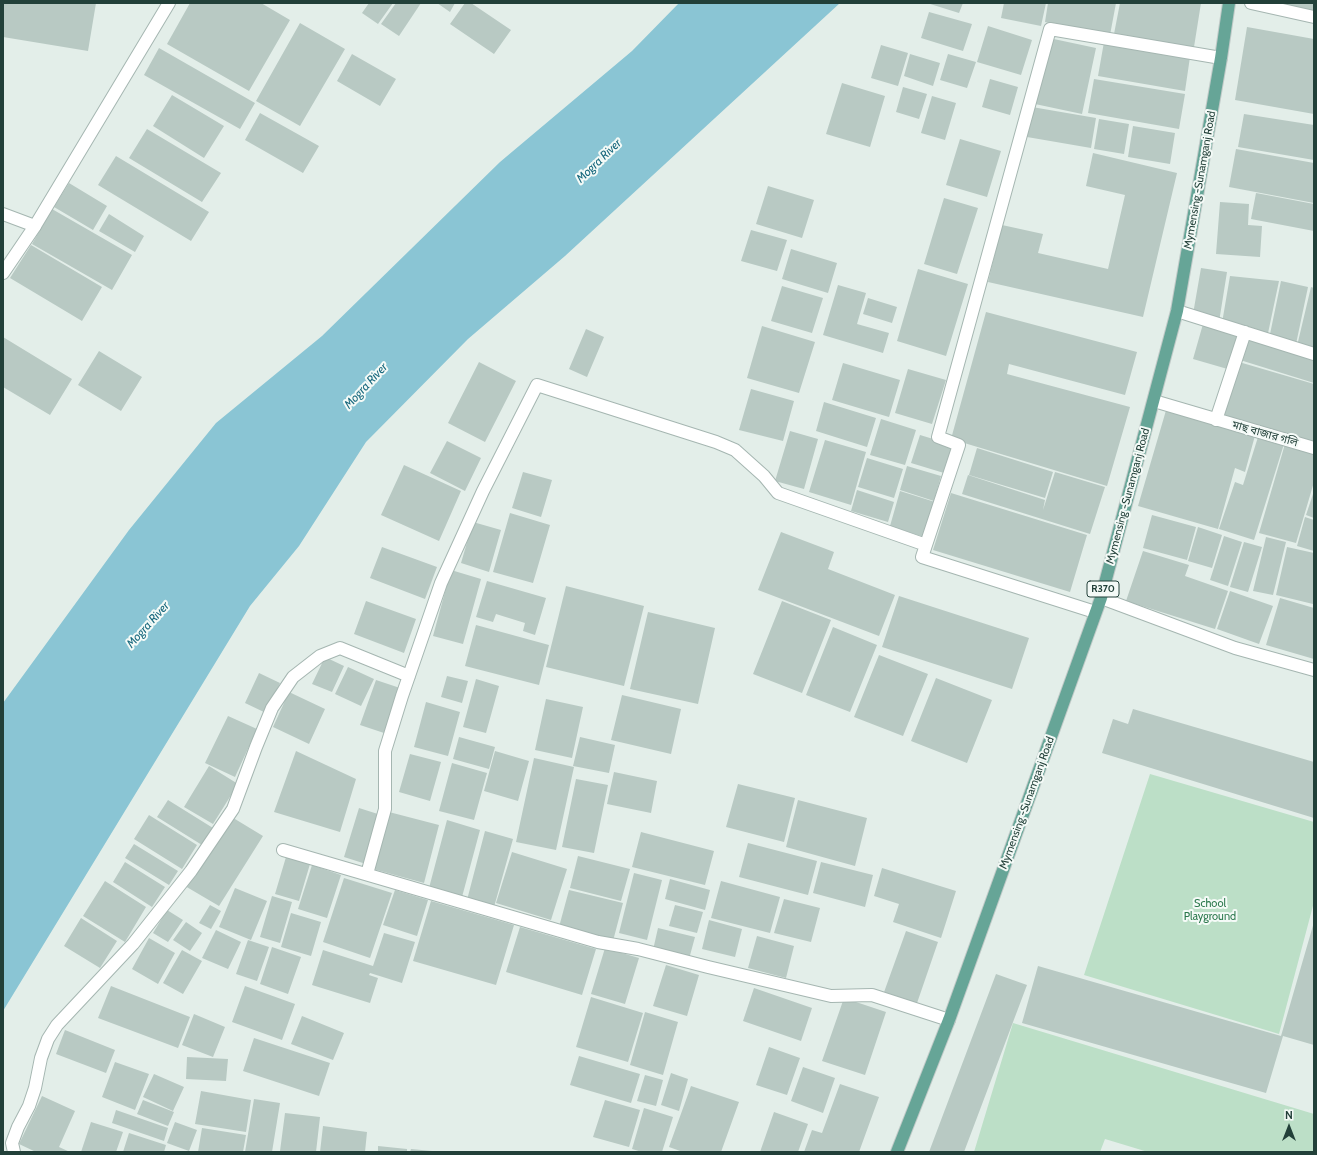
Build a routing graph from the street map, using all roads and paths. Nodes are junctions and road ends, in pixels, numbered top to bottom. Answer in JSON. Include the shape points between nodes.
{"nodes":[{"id":1,"x":169,"y":3,"type":"edge"},
{"id":2,"x":1229,"y":3,"type":"edge"},
{"id":3,"x":1251,"y":3,"type":"edge"},
{"id":4,"x":1314,"y":17,"type":"edge"},
{"id":5,"x":1221,"y":58,"type":"junction"},
{"id":6,"x":3,"y":214,"type":"edge"},
{"id":7,"x":35,"y":226,"type":"junction"},
{"id":8,"x":3,"y":273,"type":"edge"},
{"id":9,"x":1177,"y":311,"type":"junction"},
{"id":10,"x":1245,"y":332,"type":"junction"},
{"id":11,"x":1314,"y":354,"type":"edge"},
{"id":12,"x":1154,"y":401,"type":"junction"},
{"id":13,"x":1216,"y":420,"type":"junction"},
{"id":14,"x":1314,"y":448,"type":"edge"},
{"id":15,"x":926,"y":545,"type":"junction"},
{"id":16,"x":1101,"y":598,"type":"junction"},
{"id":17,"x":1095,"y":612,"type":"junction"},
{"id":18,"x":1314,"y":670,"type":"edge"},
{"id":19,"x":408,"y":676,"type":"junction"},
{"id":20,"x":283,"y":850,"type":"dead end"},
{"id":21,"x":367,"y":874,"type":"junction"},
{"id":22,"x":949,"y":1020,"type":"junction"},
{"id":23,"x":3,"y":1144,"type":"edge"},
{"id":24,"x":14,"y":1152,"type":"edge"},
{"id":25,"x":897,"y":1152,"type":"edge"}],
"edges":[{"from":1,"to":7,"type":"street"},
{"from":2,"to":5,"type":"main road","name":"Mymensing -Sunamganj Road","number":"R370"},
{"from":3,"to":4,"type":"street"},
{"from":5,"to":9,"type":"main road","name":"Mymensing -Sunamganj Road","number":"R370"},
{"from":5,"to":15,"type":"street","via":[[1050,29],[938,437],[959,445]]},
{"from":6,"to":7,"type":"street"},
{"from":7,"to":8,"type":"street"},
{"from":9,"to":10,"type":"street"},
{"from":9,"to":12,"type":"main road","name":"Mymensing -Sunamganj Road","number":"R370"},
{"from":10,"to":11,"type":"street"},
{"from":10,"to":13,"type":"street"},
{"from":12,"to":13,"type":"street","name":"মাছ বাজার গলি"},
{"from":12,"to":16,"type":"main road","name":"Mymensing -Sunamganj Road","number":"R370"},
{"from":13,"to":14,"type":"street","name":"মাছ বাজার গলি"},
{"from":15,"to":17,"type":"street","via":[[922,557]]},
{"from":15,"to":19,"type":"street","via":[[778,493],[764,476],[735,450],[716,442],[537,385],[483,491],[441,582]]},
{"from":16,"to":17,"type":"main road","name":"Mymensing -Sunamganj Road","number":"R370"},
{"from":16,"to":18,"type":"street","via":[[1235,648]]},
{"from":17,"to":22,"type":"main road","name":"Mymensing -Sunamganj Road","number":"R370"},
{"from":19,"to":21,"type":"street","via":[[385,751],[385,810]]},
{"from":19,"to":24,"type":"street","via":[[340,648],[320,656],[293,677],[272,708],[233,809],[191,871],[133,944],[48,1039],[35,1088],[12,1143]]},
{"from":20,"to":21,"type":"street"},
{"from":21,"to":22,"type":"street","via":[[598,942],[638,948],[831,996],[872,995]]},
{"from":22,"to":25,"type":"main road","name":"Mymensing -Sunamganj Road","number":"R370"},
{"from":23,"to":24,"type":"street"}]}
